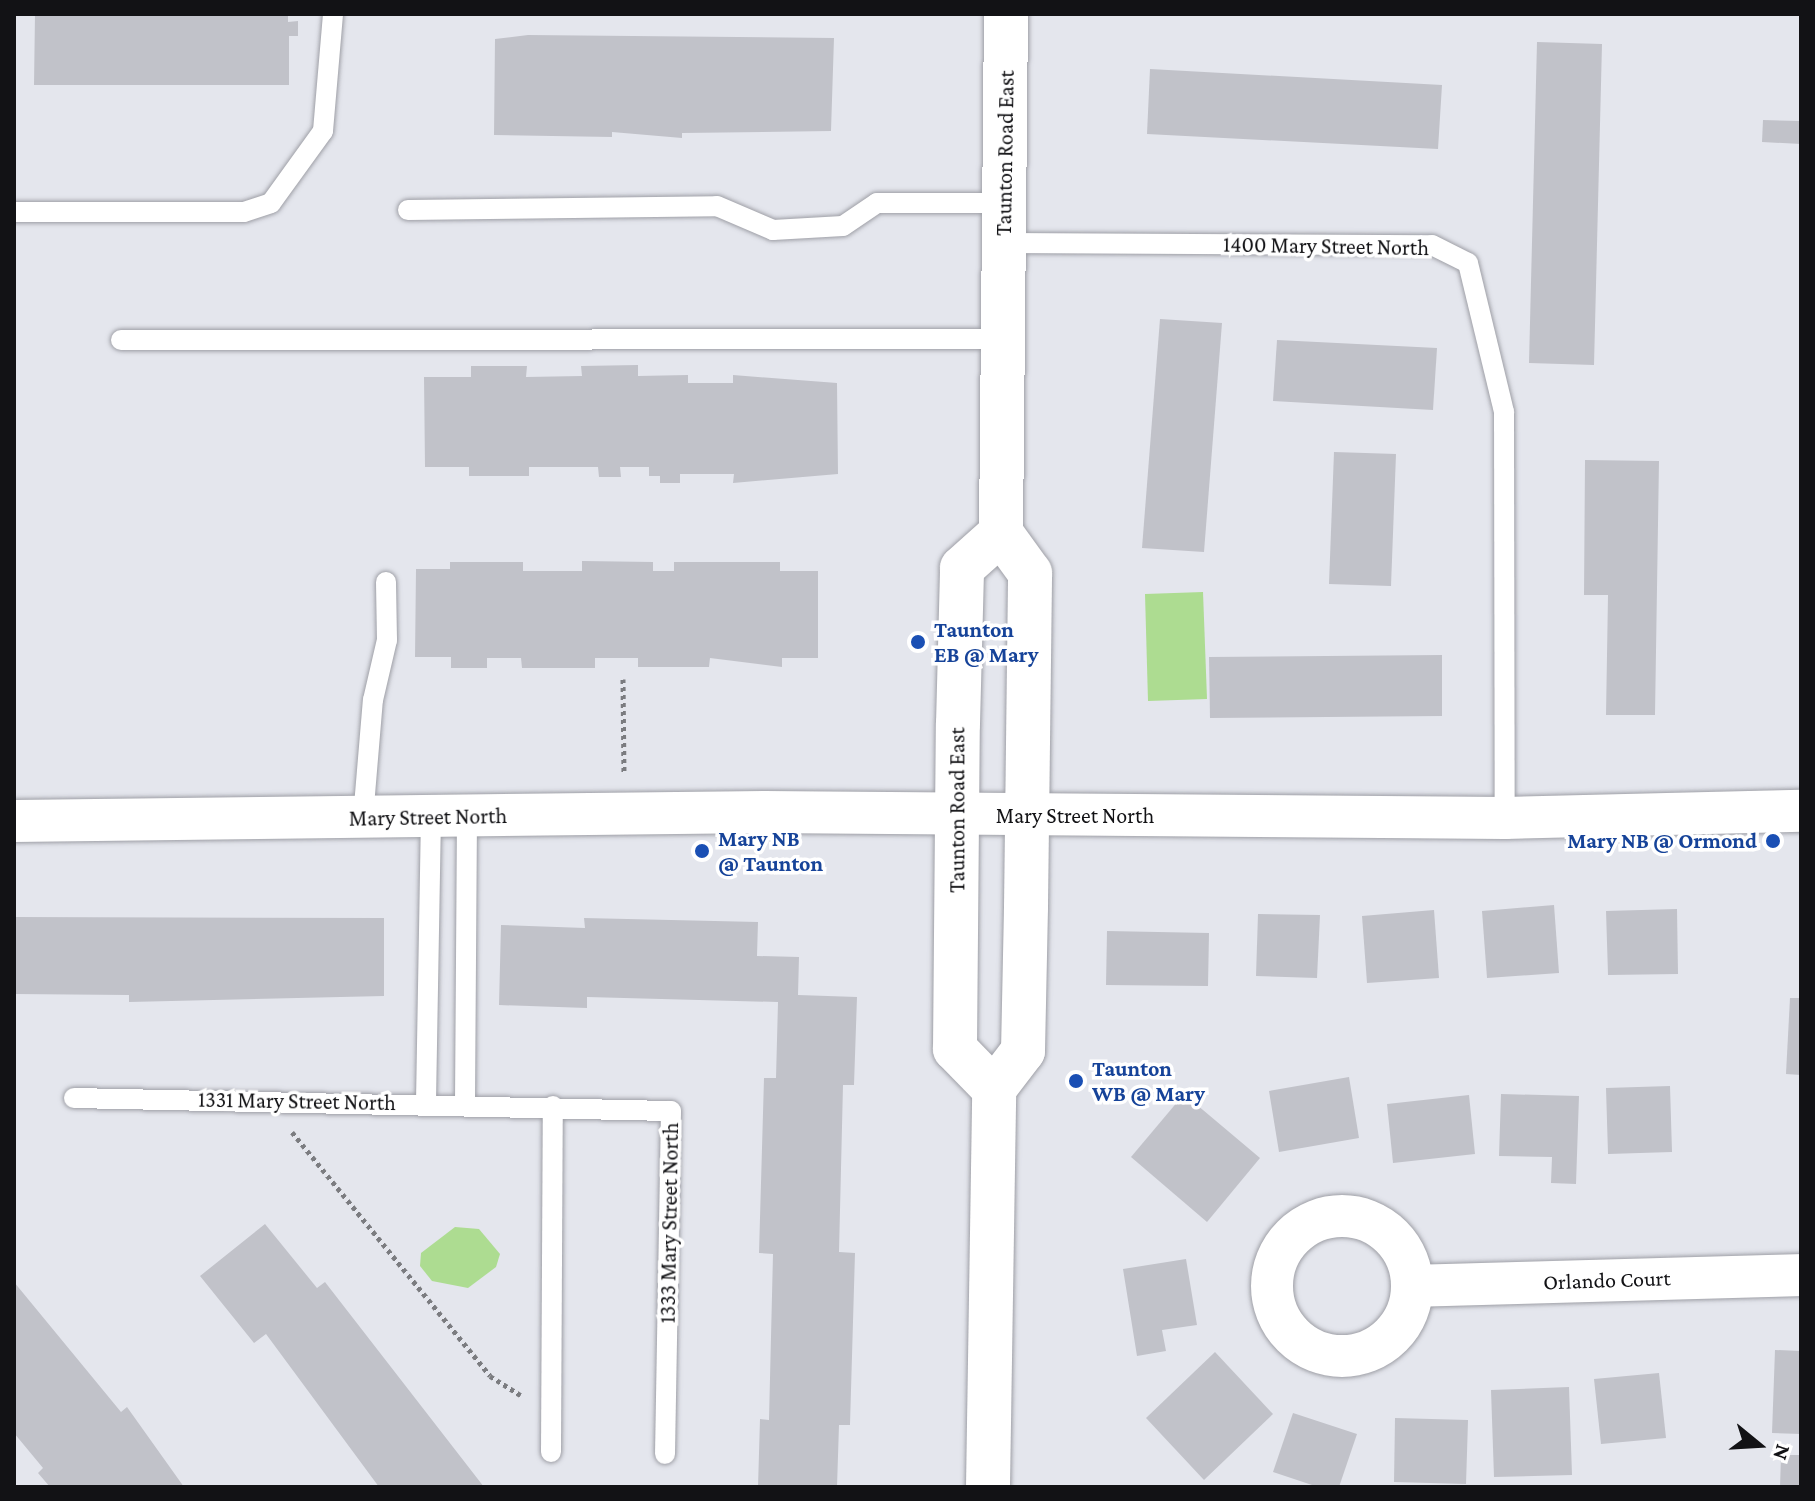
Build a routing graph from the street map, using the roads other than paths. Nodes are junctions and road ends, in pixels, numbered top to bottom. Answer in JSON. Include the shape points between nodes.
{"nodes":[{"id":1,"x":333,"y":14,"type":"edge"},
{"id":2,"x":1006,"y":14,"type":"edge"},
{"id":3,"x":408,"y":210,"type":"dead end"},
{"id":4,"x":14,"y":212,"type":"edge"},
{"id":5,"x":1004,"y":223,"type":"junction"},
{"id":6,"x":1003,"y":339,"type":"junction"},
{"id":7,"x":121,"y":340,"type":"dead end"},
{"id":8,"x":1001,"y":533,"type":"junction"},
{"id":9,"x":386,"y":582,"type":"dead end"},
{"id":10,"x":1801,"y":811,"type":"edge"},
{"id":11,"x":958,"y":815,"type":"junction"},
{"id":12,"x":449,"y":816,"type":"junction"},
{"id":13,"x":1027,"y":816,"type":"junction"},
{"id":14,"x":363,"y":818,"type":"junction"},
{"id":15,"x":1505,"y":818,"type":"junction"},
{"id":16,"x":14,"y":821,"type":"edge"},
{"id":17,"x":994,"y":1089,"type":"junction"},
{"id":18,"x":74,"y":1098,"type":"dead end"},
{"id":19,"x":426,"y":1102,"type":"junction"},
{"id":20,"x":465,"y":1102,"type":"junction"},
{"id":21,"x":553,"y":1106,"type":"junction"},
{"id":22,"x":1801,"y":1275,"type":"edge"},
{"id":23,"x":1413,"y":1286,"type":"dead end"},
{"id":24,"x":551,"y":1452,"type":"dead end"},
{"id":25,"x":665,"y":1454,"type":"dead end"},
{"id":26,"x":988,"y":1487,"type":"edge"}],
"edges":[{"from":1,"to":4,"type":"lane","via":[[323,131],[271,203],[244,212]]},
{"from":2,"to":5,"type":"main road","name":"Taunton Road East"},
{"from":3,"to":5,"type":"lane","name":"1400 Mary Street North","via":[[717,206],[773,230],[843,226],[877,203]]},
{"from":5,"to":6,"type":"main road","name":"Taunton Road East"},
{"from":5,"to":15,"type":"lane","name":"1400 Mary Street North","via":[[1432,245],[1468,263],[1504,412]]},
{"from":6,"to":7,"type":"lane"},
{"from":6,"to":8,"type":"main road","name":"Taunton Road East"},
{"from":8,"to":11,"type":"main road","name":"Taunton Road East","via":[[962,568]]},
{"from":8,"to":13,"type":"main road","via":[[1030,573]]},
{"from":9,"to":14,"type":"lane","via":[[387,640],[373,700]]},
{"from":10,"to":15,"type":"street","name":"Mary Street North"},
{"from":11,"to":12,"type":"street","name":"Mary Street North"},
{"from":11,"to":13,"type":"street","name":"Mary Street North"},
{"from":11,"to":17,"type":"main road","name":"Taunton Road East","via":[[955,1049]]},
{"from":12,"to":14,"type":"street","name":"Mary Street North"},
{"from":12,"to":19,"type":"lane","name":"1331 Mary Street North"},
{"from":12,"to":20,"type":"lane"},
{"from":13,"to":15,"type":"street","name":"Mary Street North"},
{"from":13,"to":17,"type":"main road","via":[[1023,1051]]},
{"from":14,"to":16,"type":"street","name":"Mary Street North"},
{"from":17,"to":26,"type":"main road"},
{"from":18,"to":19,"type":"lane","name":"1331 Mary Street North"},
{"from":19,"to":20,"type":"lane","name":"1333 Mary Street North"},
{"from":20,"to":21,"type":"lane","name":"1333 Mary Street North"},
{"from":21,"to":24,"type":"lane"},
{"from":21,"to":25,"type":"lane","name":"1333 Mary Street North","via":[[671,1111]]},
{"from":22,"to":23,"type":"street","name":"Orlando Court"}]}
